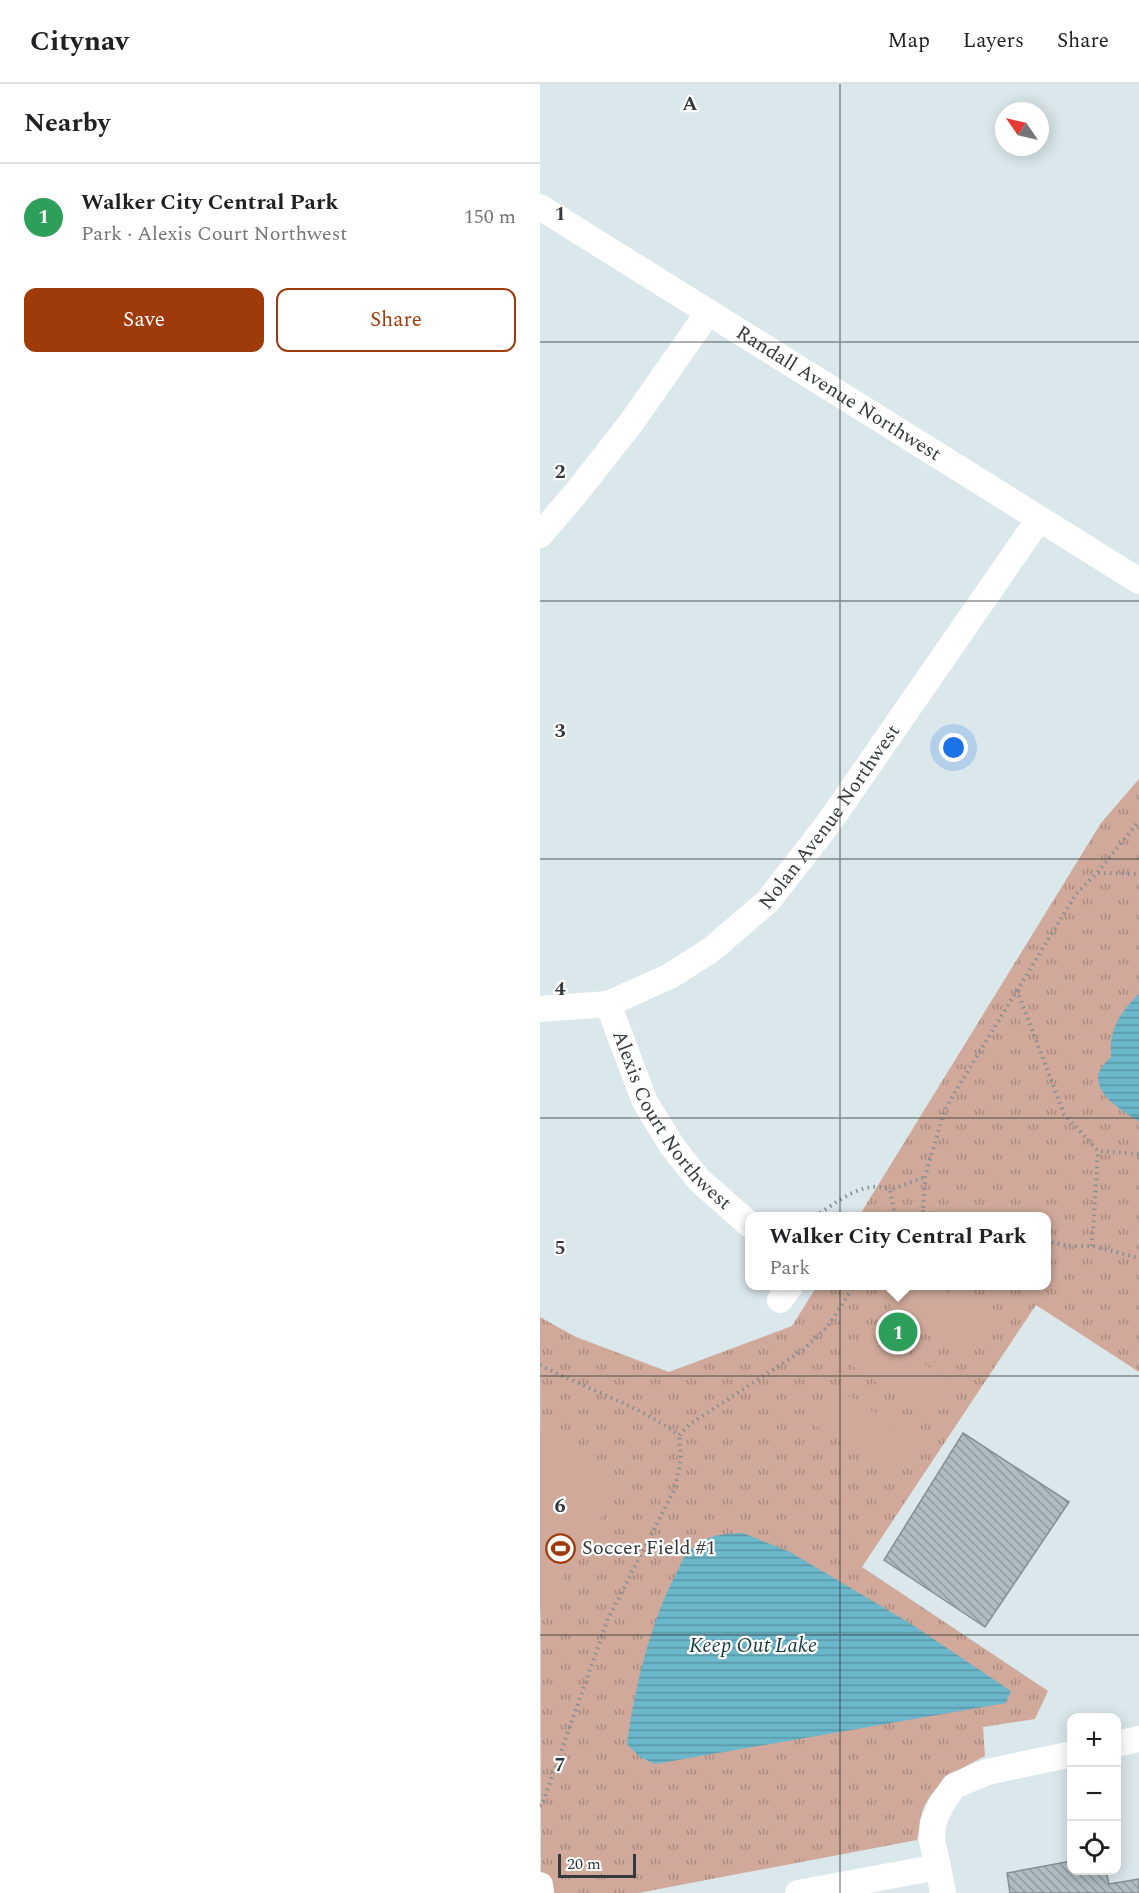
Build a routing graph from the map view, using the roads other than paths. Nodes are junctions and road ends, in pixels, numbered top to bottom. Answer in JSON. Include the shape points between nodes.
{"nodes":[{"id":1,"x":540,"y":207,"type":"edge"},
{"id":2,"x":708,"y":313,"type":"junction"},
{"id":3,"x":1039,"y":519,"type":"junction"},
{"id":4,"x":540,"y":535,"type":"edge"},
{"id":5,"x":1139,"y":581,"type":"edge"},
{"id":6,"x":608,"y":1004,"type":"junction"},
{"id":7,"x":540,"y":1009,"type":"edge"},
{"id":8,"x":745,"y":1221,"type":"edge"},
{"id":9,"x":1139,"y":1739,"type":"edge"},
{"id":10,"x":1121,"y":1743,"type":"edge"},
{"id":11,"x":1067,"y":1755,"type":"edge"},
{"id":12,"x":938,"y":1867,"type":"junction"},
{"id":13,"x":540,"y":1885,"type":"edge"},
{"id":14,"x":541,"y":1893,"type":"edge"},
{"id":15,"x":798,"y":1893,"type":"edge"},
{"id":16,"x":943,"y":1893,"type":"edge"}],
"edges":[{"from":1,"to":2,"type":"street","name":"Randall Avenue Northwest"},
{"from":2,"to":3,"type":"street","name":"Randall Avenue Northwest"},
{"from":2,"to":4,"type":"street","via":[[632,423]]},
{"from":3,"to":5,"type":"street","name":"Randall Avenue Northwest"},
{"from":3,"to":6,"type":"street","name":"Nolan Avenue Northwest","via":[[828,824],[768,901],[711,950],[670,976]]},
{"from":6,"to":7,"type":"street","name":"Nolan Avenue Northwest"},
{"from":6,"to":8,"type":"street","name":"Alexis Court Northwest","via":[[645,1102],[672,1146],[699,1180]]},
{"from":9,"to":10,"type":"street"},
{"from":11,"to":12,"type":"street","via":[[987,1772],[954,1786],[933,1823],[932,1841]]},
{"from":12,"to":15,"type":"street"},
{"from":12,"to":16,"type":"street"},
{"from":13,"to":14,"type":"street"}]}
